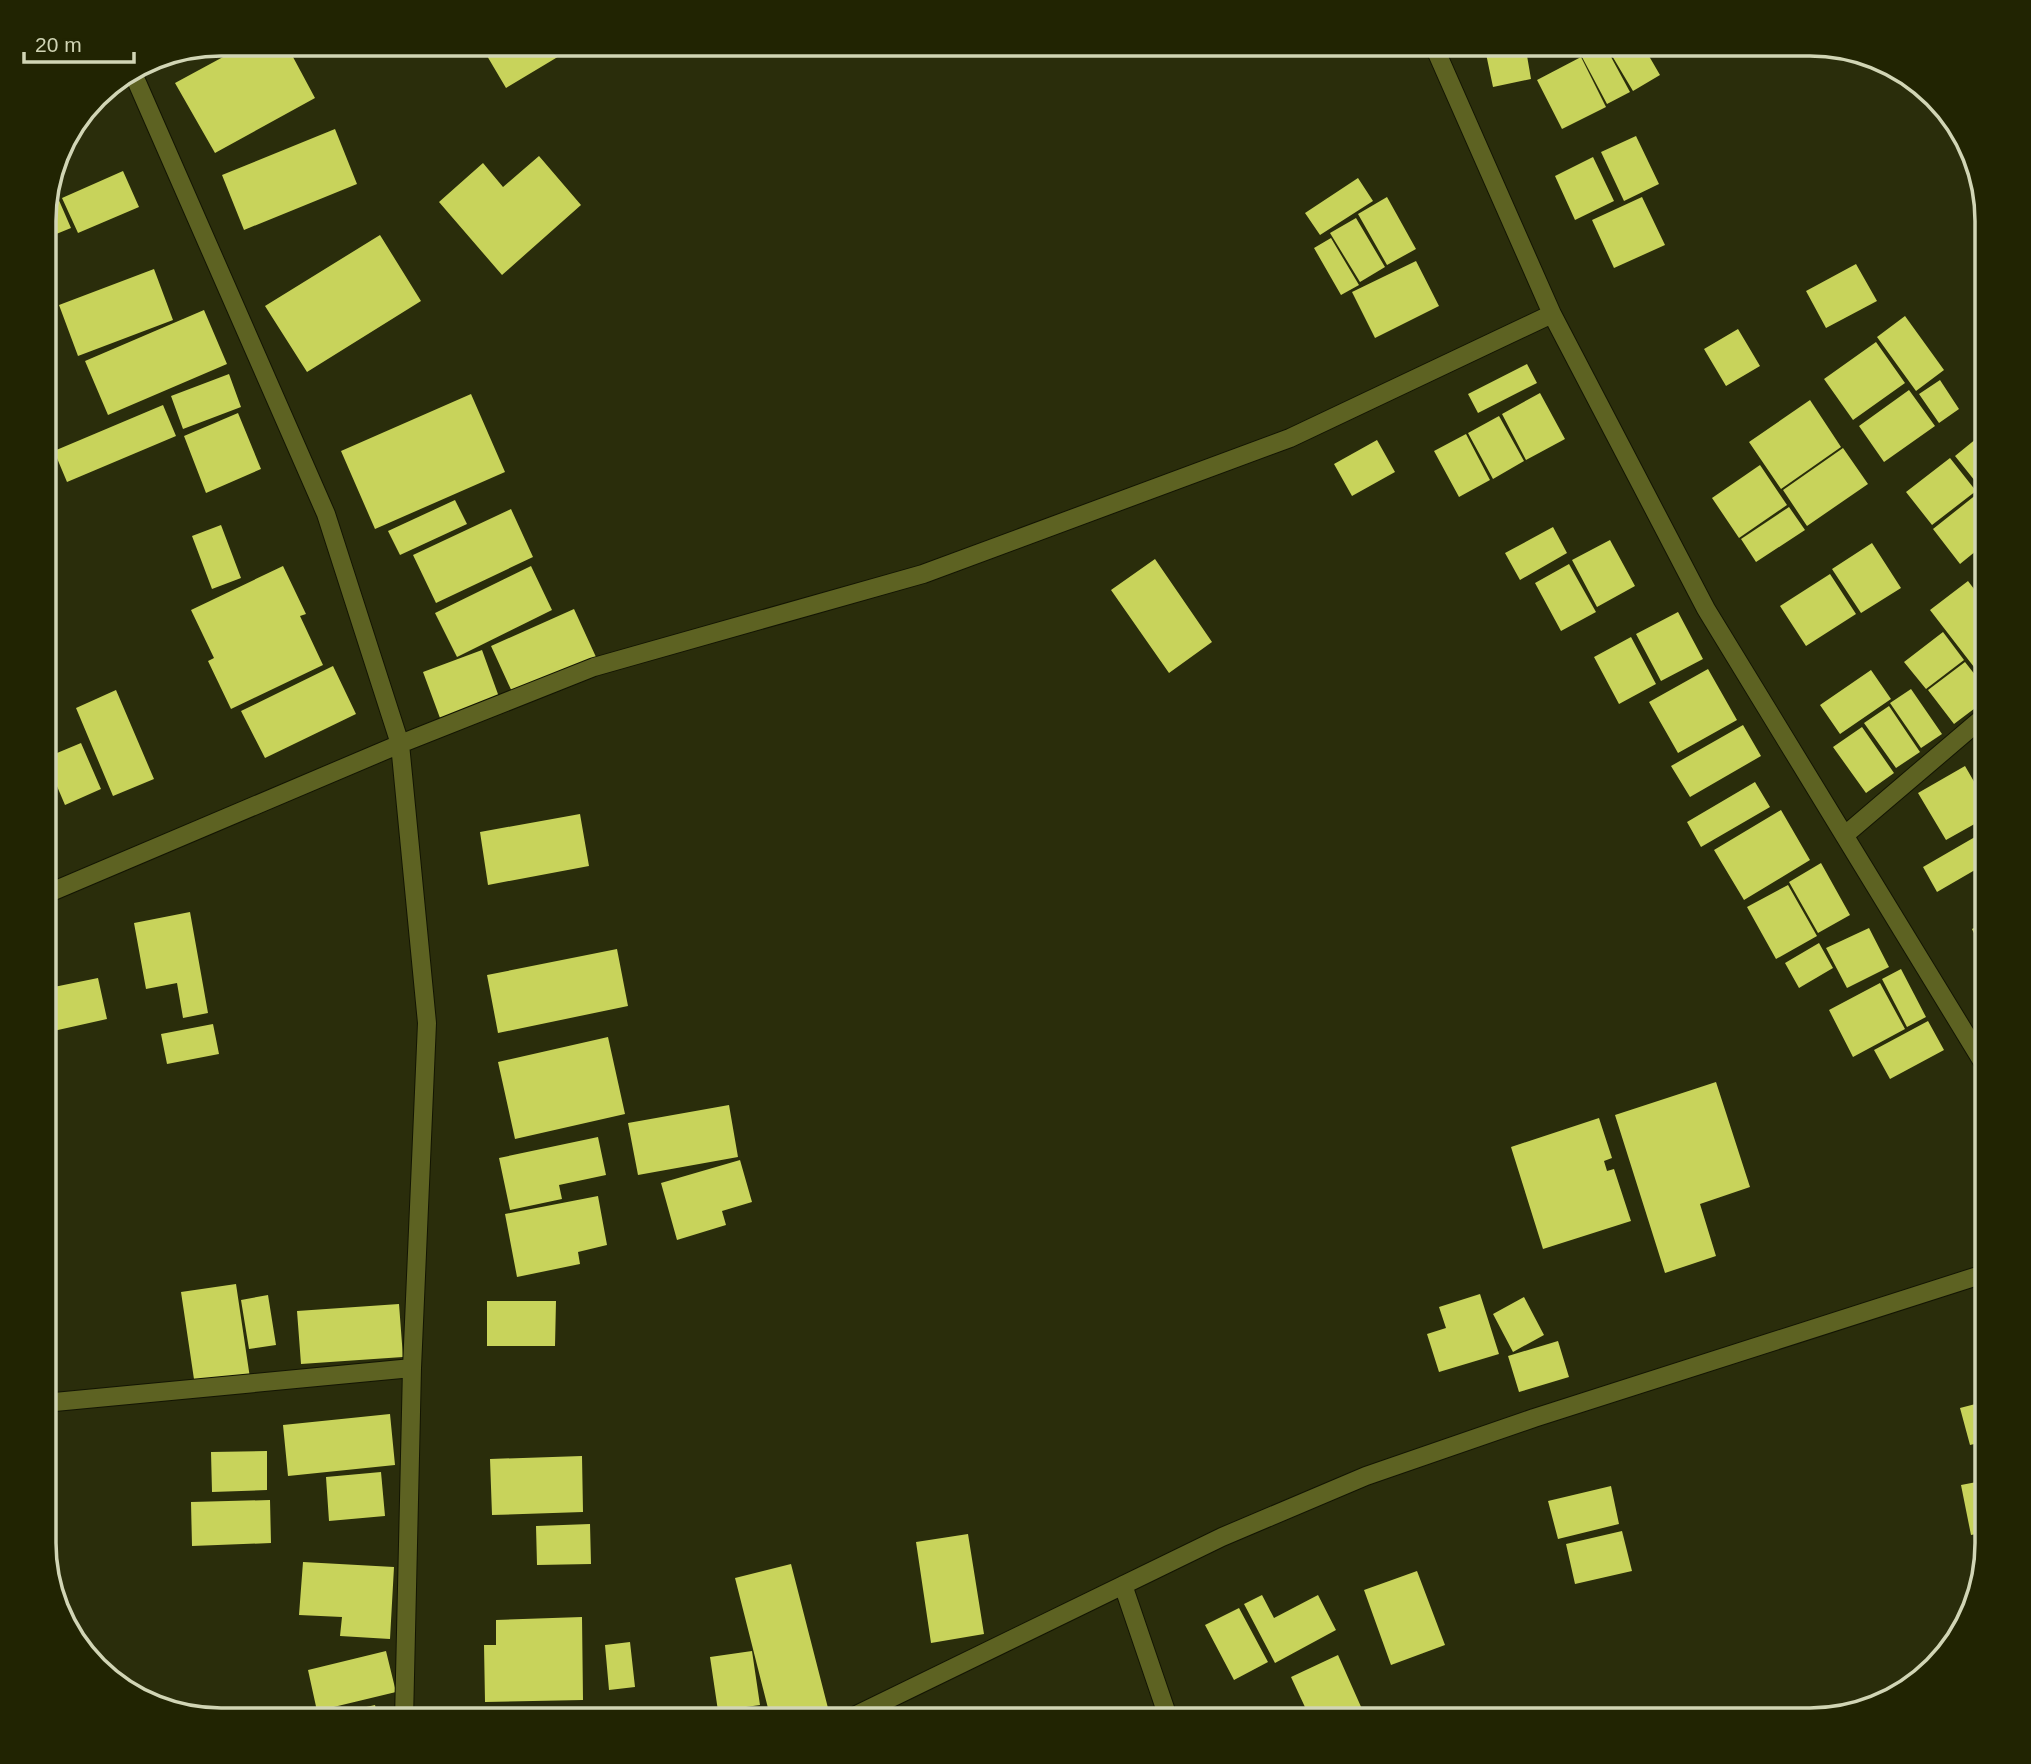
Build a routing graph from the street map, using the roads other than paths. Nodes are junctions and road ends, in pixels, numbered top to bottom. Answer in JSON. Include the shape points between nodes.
{"nodes":[{"id":1,"x":1438,"y":56,"type":"edge"},
{"id":2,"x":136,"y":80,"type":"edge"},
{"id":3,"x":1552,"y":314,"type":"junction"},
{"id":4,"x":1975,"y":724,"type":"edge"},
{"id":5,"x":400,"y":744,"type":"junction"},
{"id":6,"x":1845,"y":835,"type":"junction"},
{"id":7,"x":56,"y":890,"type":"edge"},
{"id":8,"x":1975,"y":1049,"type":"edge"},
{"id":9,"x":1975,"y":1277,"type":"edge"},
{"id":10,"x":412,"y":1368,"type":"junction"},
{"id":11,"x":56,"y":1403,"type":"edge"},
{"id":12,"x":1123,"y":1585,"type":"junction"},
{"id":13,"x":404,"y":1708,"type":"edge"},
{"id":14,"x":871,"y":1708,"type":"edge"},
{"id":15,"x":1165,"y":1708,"type":"edge"}],
"edges":[{"from":1,"to":3,"type":"street"},
{"from":2,"to":5,"type":"street","via":[[326,514]]},
{"from":3,"to":5,"type":"street","via":[[1290,438],[923,574],[594,667]]},
{"from":3,"to":6,"type":"street","via":[[1706,609]]},
{"from":4,"to":6,"type":"street"},
{"from":5,"to":7,"type":"street"},
{"from":5,"to":10,"type":"street","via":[[427,1023]]},
{"from":6,"to":8,"type":"street"},
{"from":9,"to":12,"type":"street","via":[[1366,1476]]},
{"from":10,"to":11,"type":"street"},
{"from":10,"to":13,"type":"street"},
{"from":12,"to":14,"type":"street"},
{"from":12,"to":15,"type":"street"}]}
